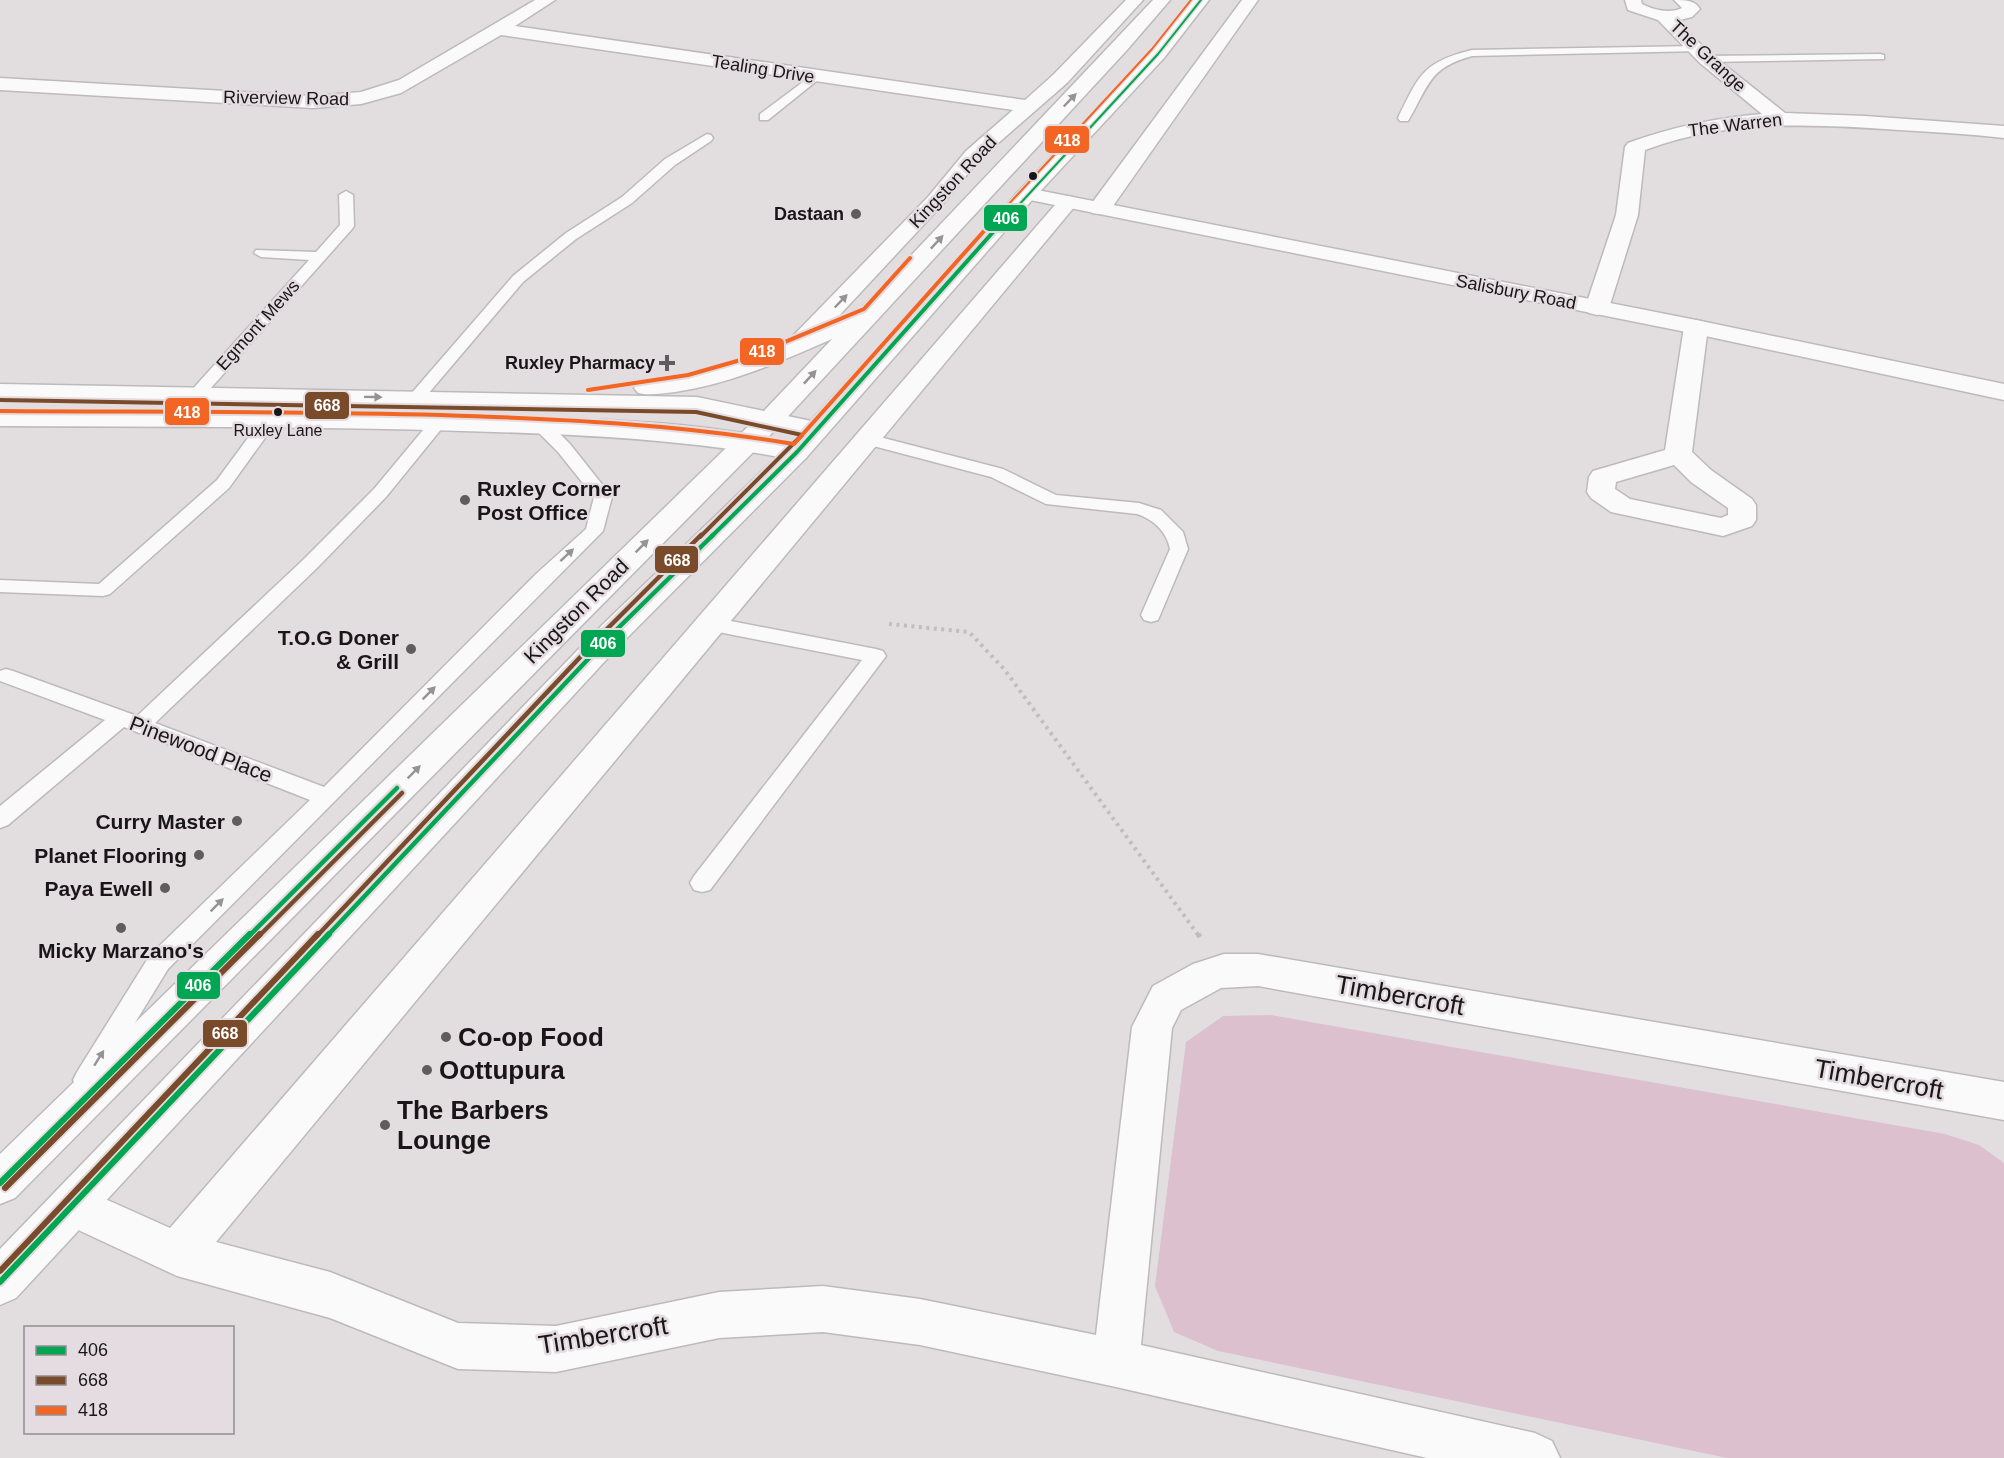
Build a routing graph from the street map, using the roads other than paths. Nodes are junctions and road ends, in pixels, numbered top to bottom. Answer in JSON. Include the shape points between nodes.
{"nodes":[{"id":1,"x":547,"y":0,"type":"edge"},
{"id":2,"x":1136,"y":0,"type":"edge"},
{"id":3,"x":1162,"y":0,"type":"edge"},
{"id":4,"x":1201,"y":0,"type":"edge"},
{"id":5,"x":1250,"y":0,"type":"edge"},
{"id":6,"x":1633,"y":0,"type":"edge"},
{"id":7,"x":1682,"y":0,"type":"edge"},
{"id":8,"x":1665,"y":15,"type":"junction"},
{"id":9,"x":499,"y":29,"type":"junction"},
{"id":10,"x":1702,"y":54,"type":"junction"},
{"id":11,"x":1880,"y":57,"type":"dead end"},
{"id":12,"x":815,"y":77,"type":"junction"},
{"id":13,"x":0,"y":84,"type":"edge"},
{"id":14,"x":1028,"y":106,"type":"junction"},
{"id":15,"x":764,"y":117,"type":"dead end"},
{"id":16,"x":1404,"y":118,"type":"dead end"},
{"id":17,"x":1779,"y":118,"type":"junction"},
{"id":18,"x":2004,"y":132,"type":"edge"},
{"id":19,"x":707,"y":138,"type":"dead end"},
{"id":20,"x":1027,"y":194,"type":"junction"},
{"id":21,"x":346,"y":195,"type":"dead end"},
{"id":22,"x":1068,"y":202,"type":"junction"},
{"id":23,"x":1100,"y":208,"type":"junction"},
{"id":24,"x":261,"y":253,"type":"dead end"},
{"id":25,"x":320,"y":256,"type":"junction"},
{"id":26,"x":1596,"y":308,"type":"junction"},
{"id":27,"x":868,"y":315,"type":"junction"},
{"id":28,"x":1696,"y":327,"type":"junction"},
{"id":29,"x":800,"y":343,"type":"junction"},
{"id":30,"x":0,"y":392,"type":"edge"},
{"id":31,"x":2004,"y":392,"type":"edge"},
{"id":32,"x":196,"y":395,"type":"junction"},
{"id":33,"x":287,"y":396,"type":"junction"},
{"id":34,"x":416,"y":398,"type":"junction"},
{"id":35,"x":556,"y":401,"type":"junction"},
{"id":36,"x":0,"y":418,"type":"edge"},
{"id":37,"x":269,"y":421,"type":"junction"},
{"id":38,"x":401,"y":421,"type":"junction"},
{"id":39,"x":439,"y":422,"type":"junction"},
{"id":40,"x":542,"y":426,"type":"junction"},
{"id":41,"x":759,"y":430,"type":"junction"},
{"id":42,"x":867,"y":439,"type":"junction"},
{"id":43,"x":807,"y":441,"type":"junction"},
{"id":44,"x":1678,"y":454,"type":"dead end"},
{"id":45,"x":0,"y":586,"type":"edge"},
{"id":46,"x":1151,"y":615,"type":"dead end"},
{"id":47,"x":710,"y":624,"type":"junction"},
{"id":48,"x":6,"y":676,"type":"dead end"},
{"id":49,"x":131,"y":721,"type":"junction"},
{"id":50,"x":327,"y":797,"type":"junction"},
{"id":51,"x":0,"y":819,"type":"edge"},
{"id":52,"x":702,"y":884,"type":"dead end"},
{"id":53,"x":2004,"y":1101,"type":"edge"},
{"id":54,"x":57,"y":1126,"type":"junction"},
{"id":55,"x":0,"y":1183,"type":"edge"},
{"id":56,"x":74,"y":1206,"type":"junction"},
{"id":57,"x":177,"y":1254,"type":"junction"},
{"id":58,"x":0,"y":1282,"type":"edge"},
{"id":59,"x":1116,"y":1363,"type":"junction"},
{"id":60,"x":1534,"y":1458,"type":"edge"}],
"edges":[{"from":1,"to":9,"type":"main road","name":"Riverview Road"},
{"from":2,"to":14,"type":"main road","name":"Kingston Road","via":[[1060,79]]},
{"from":27,"to":3,"type":"main road","name":"Kingston Road","one_way":true},
{"from":4,"to":20,"type":"main road","name":"Kingston Road","via":[[1158,54]]},
{"from":5,"to":23,"type":"main road"},
{"from":6,"to":8,"type":"main road","name":"The Grange","via":[[1639,9]]},
{"from":7,"to":8,"type":"main road","name":"The Grange","via":[[1691,6],[1689,12]]},
{"from":8,"to":10,"type":"main road","name":"The Grange"},
{"from":9,"to":12,"type":"main road","name":"Tealing Drive"},
{"from":9,"to":13,"type":"main road","name":"Riverview Road","via":[[406,84],[354,100],[313,102]]},
{"from":10,"to":11,"type":"lane"},
{"from":10,"to":16,"type":"lane","via":[[1472,53],[1437,64],[1424,77]]},
{"from":10,"to":17,"type":"main road","name":"The Grange"},
{"from":12,"to":14,"type":"main road","name":"Tealing Drive"},
{"from":12,"to":15,"type":"lane"},
{"from":29,"to":14,"type":"main road","name":"Kingston Road","one_way":true,"via":[[973,155]]},
{"from":17,"to":18,"type":"main road","name":"The Warren"},
{"from":17,"to":26,"type":"main road","name":"The Warren","via":[[1663,135],[1635,147],[1627,215]]},
{"from":19,"to":34,"type":"lane","via":[[518,279]]},
{"from":20,"to":22,"type":"main road","name":"Salisbury Road"},
{"from":20,"to":43,"type":"main road","name":"Kingston Road"},
{"from":21,"to":25,"type":"lane","name":"Egmont Mews","via":[[347,226]]},
{"from":22,"to":23,"type":"main road","name":"Salisbury Road"},
{"from":22,"to":42,"type":"main road"},
{"from":23,"to":26,"type":"main road","name":"Salisbury Road"},
{"from":24,"to":25,"type":"lane","name":"Egmont Mews"},
{"from":25,"to":32,"type":"lane","name":"Egmont Mews"},
{"from":26,"to":28,"type":"main road","name":"Salisbury Road"},
{"from":27,"to":29,"type":"main road"},
{"from":41,"to":27,"type":"main road","name":"Kingston Road","one_way":true},
{"from":28,"to":31,"type":"main road","name":"Salisbury Road"},
{"from":28,"to":44,"type":"main road"},
{"from":29,"to":35,"type":"main road","via":[[746,366],[690,382]]},
{"from":30,"to":32,"type":"main road"},
{"from":32,"to":33,"type":"main road"},
{"from":33,"to":34,"type":"main road","one_way":true},
{"from":33,"to":37,"type":"lane"},
{"from":34,"to":35,"type":"main road"},
{"from":34,"to":38,"type":"lane"},
{"from":35,"to":41,"type":"main road","via":[[697,405]]},
{"from":36,"to":37,"type":"main road"},
{"from":37,"to":38,"type":"main road"},
{"from":37,"to":45,"type":"lane","via":[[223,484],[103,590]]},
{"from":38,"to":39,"type":"main road"},
{"from":39,"to":40,"type":"main road"},
{"from":39,"to":49,"type":"lane","via":[[380,493],[310,564]]},
{"from":40,"to":41,"type":"main road"},
{"from":50,"to":40,"type":"lane","one_way":true,"via":[[594,531],[603,497]]},
{"from":41,"to":43,"type":"main road"},
{"from":54,"to":41,"type":"main road","name":"Kingston Road","one_way":true},
{"from":42,"to":46,"type":"lane","via":[[998,473],[1052,500],[1155,514],[1177,536],[1179,549]]},
{"from":42,"to":47,"type":"main road"},
{"from":43,"to":56,"type":"main road","name":"Kingston Road","via":[[608,638]]},
{"from":47,"to":52,"type":"lane","via":[[876,656]]},
{"from":47,"to":57,"type":"main road"},
{"from":48,"to":49,"type":"lane"},
{"from":49,"to":50,"type":"lane","name":"Pinewood Place"},
{"from":49,"to":51,"type":"lane","name":"Pinewood Place"},
{"from":54,"to":50,"type":"lane","one_way":true,"via":[[159,962]]},
{"from":53,"to":59,"type":"main road","name":"Timbercroft","via":[[1269,972],[1224,970],[1167,998],[1152,1027]]},
{"from":54,"to":55,"type":"main road","name":"Kingston Road"},
{"from":56,"to":57,"type":"main road","name":"Timbercroft"},
{"from":56,"to":58,"type":"main road","name":"Kingston Road"},
{"from":57,"to":59,"type":"main road","name":"Timbercroft","via":[[330,1295],[459,1346],[556,1349],[719,1315],[823,1309],[920,1322]]},
{"from":59,"to":60,"type":"main road","name":"Timbercroft"}]}
